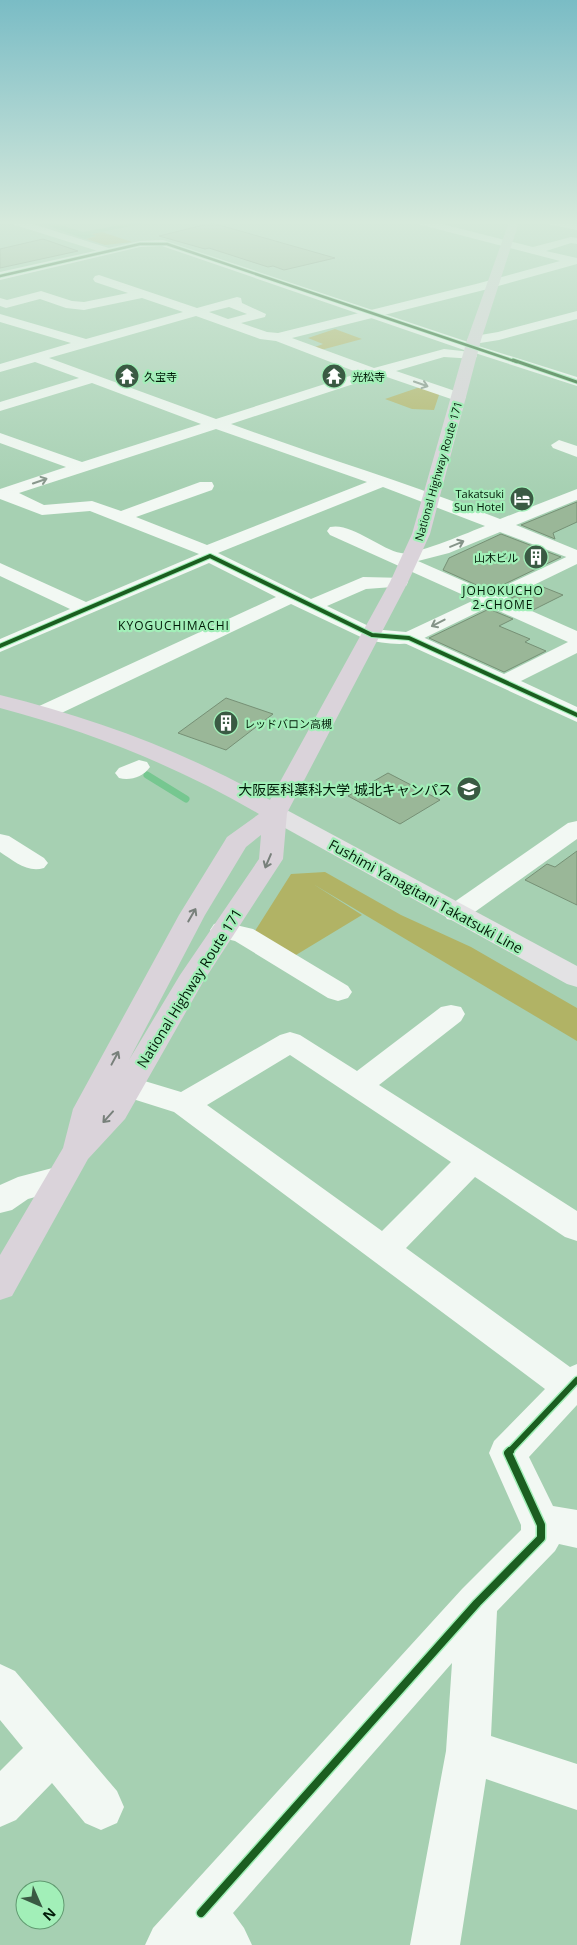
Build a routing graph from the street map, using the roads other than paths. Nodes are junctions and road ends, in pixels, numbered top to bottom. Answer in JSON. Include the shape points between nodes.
{"nodes":[{"id":1,"x":193,"y":313,"type":"edge"},
{"id":2,"x":198,"y":313,"type":"edge"},
{"id":3,"x":257,"y":313,"type":"edge"},
{"id":4,"x":369,"y":313,"type":"edge"},
{"id":5,"x":378,"y":313,"type":"edge"},
{"id":6,"x":484,"y":313,"type":"edge"},
{"id":7,"x":373,"y":314,"type":"junction"},
{"id":8,"x":577,"y":314,"type":"edge"},
{"id":9,"x":0,"y":318,"type":"edge"},
{"id":10,"x":226,"y":323,"type":"junction"},
{"id":11,"x":278,"y":337,"type":"junction"},
{"id":12,"x":84,"y":343,"type":"junction"},
{"id":13,"x":472,"y":348,"type":"junction"},
{"id":14,"x":36,"y":358,"type":"junction"},
{"id":15,"x":0,"y":368,"type":"edge"},
{"id":16,"x":378,"y":372,"type":"junction"},
{"id":17,"x":92,"y":378,"type":"junction"},
{"id":18,"x":577,"y":382,"type":"edge"},
{"id":19,"x":459,"y":397,"type":"junction"},
{"id":20,"x":0,"y":407,"type":"edge"},
{"id":21,"x":216,"y":424,"type":"junction"},
{"id":22,"x":0,"y":438,"type":"edge"},
{"id":23,"x":560,"y":445,"type":"dead end"},
{"id":24,"x":577,"y":452,"type":"edge"},
{"id":25,"x":80,"y":467,"type":"junction"},
{"id":26,"x":384,"y":482,"type":"junction"},
{"id":27,"x":206,"y":486,"type":"dead end"},
{"id":28,"x":5,"y":489,"type":"edge"},
{"id":29,"x":577,"y":494,"type":"edge"},
{"id":30,"x":431,"y":498,"type":"junction"},
{"id":31,"x":121,"y":517,"type":"junction"},
{"id":32,"x":501,"y":526,"type":"junction"},
{"id":33,"x":336,"y":531,"type":"dead end"},
{"id":34,"x":208,"y":553,"type":"junction"},
{"id":35,"x":577,"y":557,"type":"edge"},
{"id":36,"x":410,"y":560,"type":"junction"},
{"id":37,"x":0,"y":569,"type":"edge"},
{"id":38,"x":399,"y":582,"type":"junction"},
{"id":39,"x":291,"y":597,"type":"junction"},
{"id":40,"x":488,"y":598,"type":"junction"},
{"id":41,"x":312,"y":606,"type":"junction"},
{"id":42,"x":86,"y":609,"type":"junction"},
{"id":43,"x":372,"y":635,"type":"junction"},
{"id":44,"x":409,"y":638,"type":"junction"},
{"id":45,"x":577,"y":638,"type":"edge"},
{"id":46,"x":577,"y":645,"type":"edge"},
{"id":47,"x":0,"y":646,"type":"edge"},
{"id":48,"x":503,"y":682,"type":"junction"},
{"id":49,"x":0,"y":701,"type":"edge"},
{"id":50,"x":44,"y":712,"type":"junction"},
{"id":51,"x":577,"y":715,"type":"edge"},
{"id":52,"x":275,"y":813,"type":"junction"},
{"id":53,"x":577,"y":828,"type":"edge"},
{"id":54,"x":0,"y":841,"type":"edge"},
{"id":55,"x":35,"y":864,"type":"dead end"},
{"id":56,"x":456,"y":913,"type":"junction"},
{"id":57,"x":223,"y":930,"type":"junction"},
{"id":58,"x":577,"y":978,"type":"edge"},
{"id":59,"x":338,"y":992,"type":"dead end"},
{"id":60,"x":451,"y":1014,"type":"dead end"},
{"id":61,"x":358,"y":1086,"type":"junction"},
{"id":62,"x":128,"y":1088,"type":"junction"},
{"id":63,"x":185,"y":1104,"type":"junction"},
{"id":64,"x":77,"y":1151,"type":"junction"},
{"id":65,"x":473,"y":1159,"type":"junction"},
{"id":66,"x":60,"y":1178,"type":"junction"},
{"id":67,"x":0,"y":1201,"type":"edge"},
{"id":68,"x":577,"y":1228,"type":"edge"},
{"id":69,"x":384,"y":1250,"type":"junction"},
{"id":70,"x":0,"y":1286,"type":"edge"},
{"id":71,"x":574,"y":1383,"type":"edge"},
{"id":72,"x":559,"y":1527,"type":"edge"},
{"id":73,"x":477,"y":1603,"type":"junction"},
{"id":74,"x":0,"y":1686,"type":"edge"},
{"id":75,"x":53,"y":1750,"type":"junction"},
{"id":76,"x":468,"y":1751,"type":"junction"},
{"id":77,"x":577,"y":1787,"type":"edge"},
{"id":78,"x":0,"y":1804,"type":"edge"},
{"id":79,"x":102,"y":1807,"type":"dead end"},
{"id":80,"x":199,"y":1934,"type":"edge"},
{"id":81,"x":435,"y":1945,"type":"edge"}],
"edges":[{"from":1,"to":12,"type":"street"},
{"from":2,"to":10,"type":"street"},
{"from":3,"to":10,"type":"street","via":[[260,314]]},
{"from":4,"to":7,"type":"street"},
{"from":5,"to":7,"type":"street"},
{"from":6,"to":13,"type":"highway","name":"National Highway Route 171"},
{"from":7,"to":11,"type":"street"},
{"from":7,"to":13,"type":"street"},
{"from":8,"to":13,"type":"street","via":[[499,336]]},
{"from":9,"to":12,"type":"street"},
{"from":10,"to":11,"type":"street","via":[[264,336]]},
{"from":11,"to":16,"type":"street"},
{"from":12,"to":14,"type":"street"},
{"from":13,"to":16,"type":"street"},
{"from":13,"to":18,"type":"street"},
{"from":13,"to":19,"type":"highway","name":"National Highway Route 171"},
{"from":14,"to":15,"type":"street"},
{"from":14,"to":17,"type":"street"},
{"from":16,"to":19,"type":"street","one_way":true},
{"from":16,"to":21,"type":"street"},
{"from":17,"to":20,"type":"street"},
{"from":17,"to":21,"type":"street"},
{"from":19,"to":30,"type":"highway","name":"National Highway Route 171"},
{"from":21,"to":25,"type":"street","via":[[89,467]]},
{"from":21,"to":26,"type":"street"},
{"from":22,"to":25,"type":"street"},
{"from":23,"to":24,"type":"street"},
{"from":28,"to":25,"type":"street","one_way":true},
{"from":26,"to":30,"type":"street"},
{"from":26,"to":34,"type":"street"},
{"from":27,"to":31,"type":"street"},
{"from":28,"to":31,"type":"street","via":[[42,510],[92,506]]},
{"from":29,"to":32,"type":"street"},
{"from":30,"to":32,"type":"street"},
{"from":30,"to":36,"type":"highway","name":"National Highway Route 171"},
{"from":31,"to":34,"type":"street"},
{"from":32,"to":35,"type":"street"},
{"from":36,"to":32,"type":"street","one_way":true},
{"from":33,"to":36,"type":"street"},
{"from":34,"to":39,"type":"street"},
{"from":34,"to":42,"type":"street"},
{"from":35,"to":40,"type":"street"},
{"from":36,"to":38,"type":"highway","name":"National Highway Route 171"},
{"from":36,"to":40,"type":"street"},
{"from":37,"to":42,"type":"street"},
{"from":38,"to":41,"type":"street","via":[[363,583]]},
{"from":38,"to":43,"type":"highway","name":"National Highway Route 171"},
{"from":39,"to":41,"type":"street"},
{"from":39,"to":50,"type":"street"},
{"from":40,"to":44,"type":"street","one_way":true},
{"from":40,"to":45,"type":"street"},
{"from":41,"to":43,"type":"street"},
{"from":42,"to":47,"type":"street"},
{"from":43,"to":44,"type":"street"},
{"from":43,"to":52,"type":"highway","name":"National Highway Route 171"},
{"from":44,"to":48,"type":"street"},
{"from":46,"to":48,"type":"street"},
{"from":48,"to":51,"type":"street"},
{"from":49,"to":50,"type":"highway"},
{"from":50,"to":52,"type":"highway","via":[[115,734],[178,761],[229,785]]},
{"from":52,"to":56,"type":"main road","name":"Fushimi Yanagitani Takatsuki Line"},
{"from":52,"to":57,"type":"highway","name":"National Highway Route 171","one_way":true,"via":[[271,859]]},
{"from":64,"to":52,"type":"highway","name":"National Highway Route 171","one_way":true,"via":[[88,1109],[197,907],[236,842]]},
{"from":53,"to":56,"type":"street"},
{"from":54,"to":55,"type":"street"},
{"from":56,"to":58,"type":"main road","name":"Fushimi Yanagitani Takatsuki Line"},
{"from":57,"to":59,"type":"street","via":[[244,935]]},
{"from":57,"to":62,"type":"highway","name":"National Highway Route 171"},
{"from":60,"to":61,"type":"street"},
{"from":61,"to":63,"type":"street","via":[[290,1042]]},
{"from":61,"to":65,"type":"street"},
{"from":62,"to":63,"type":"street"},
{"from":62,"to":64,"type":"highway","name":"National Highway Route 171","one_way":true,"via":[[114,1111]]},
{"from":63,"to":69,"type":"street"},
{"from":64,"to":66,"type":"highway","name":"National Highway Route 171"},
{"from":65,"to":68,"type":"street"},
{"from":65,"to":69,"type":"street"},
{"from":66,"to":67,"type":"street","via":[[18,1190]]},
{"from":66,"to":70,"type":"highway","name":"National Highway Route 171"},
{"from":69,"to":71,"type":"street"},
{"from":71,"to":72,"type":"street","via":[[508,1452]]},
{"from":72,"to":73,"type":"street","via":[[541,1538]]},
{"from":73,"to":76,"type":"street"},
{"from":73,"to":80,"type":"street"},
{"from":74,"to":75,"type":"street"},
{"from":75,"to":78,"type":"street"},
{"from":75,"to":79,"type":"street"},
{"from":76,"to":77,"type":"street"},
{"from":76,"to":81,"type":"street"}]}
